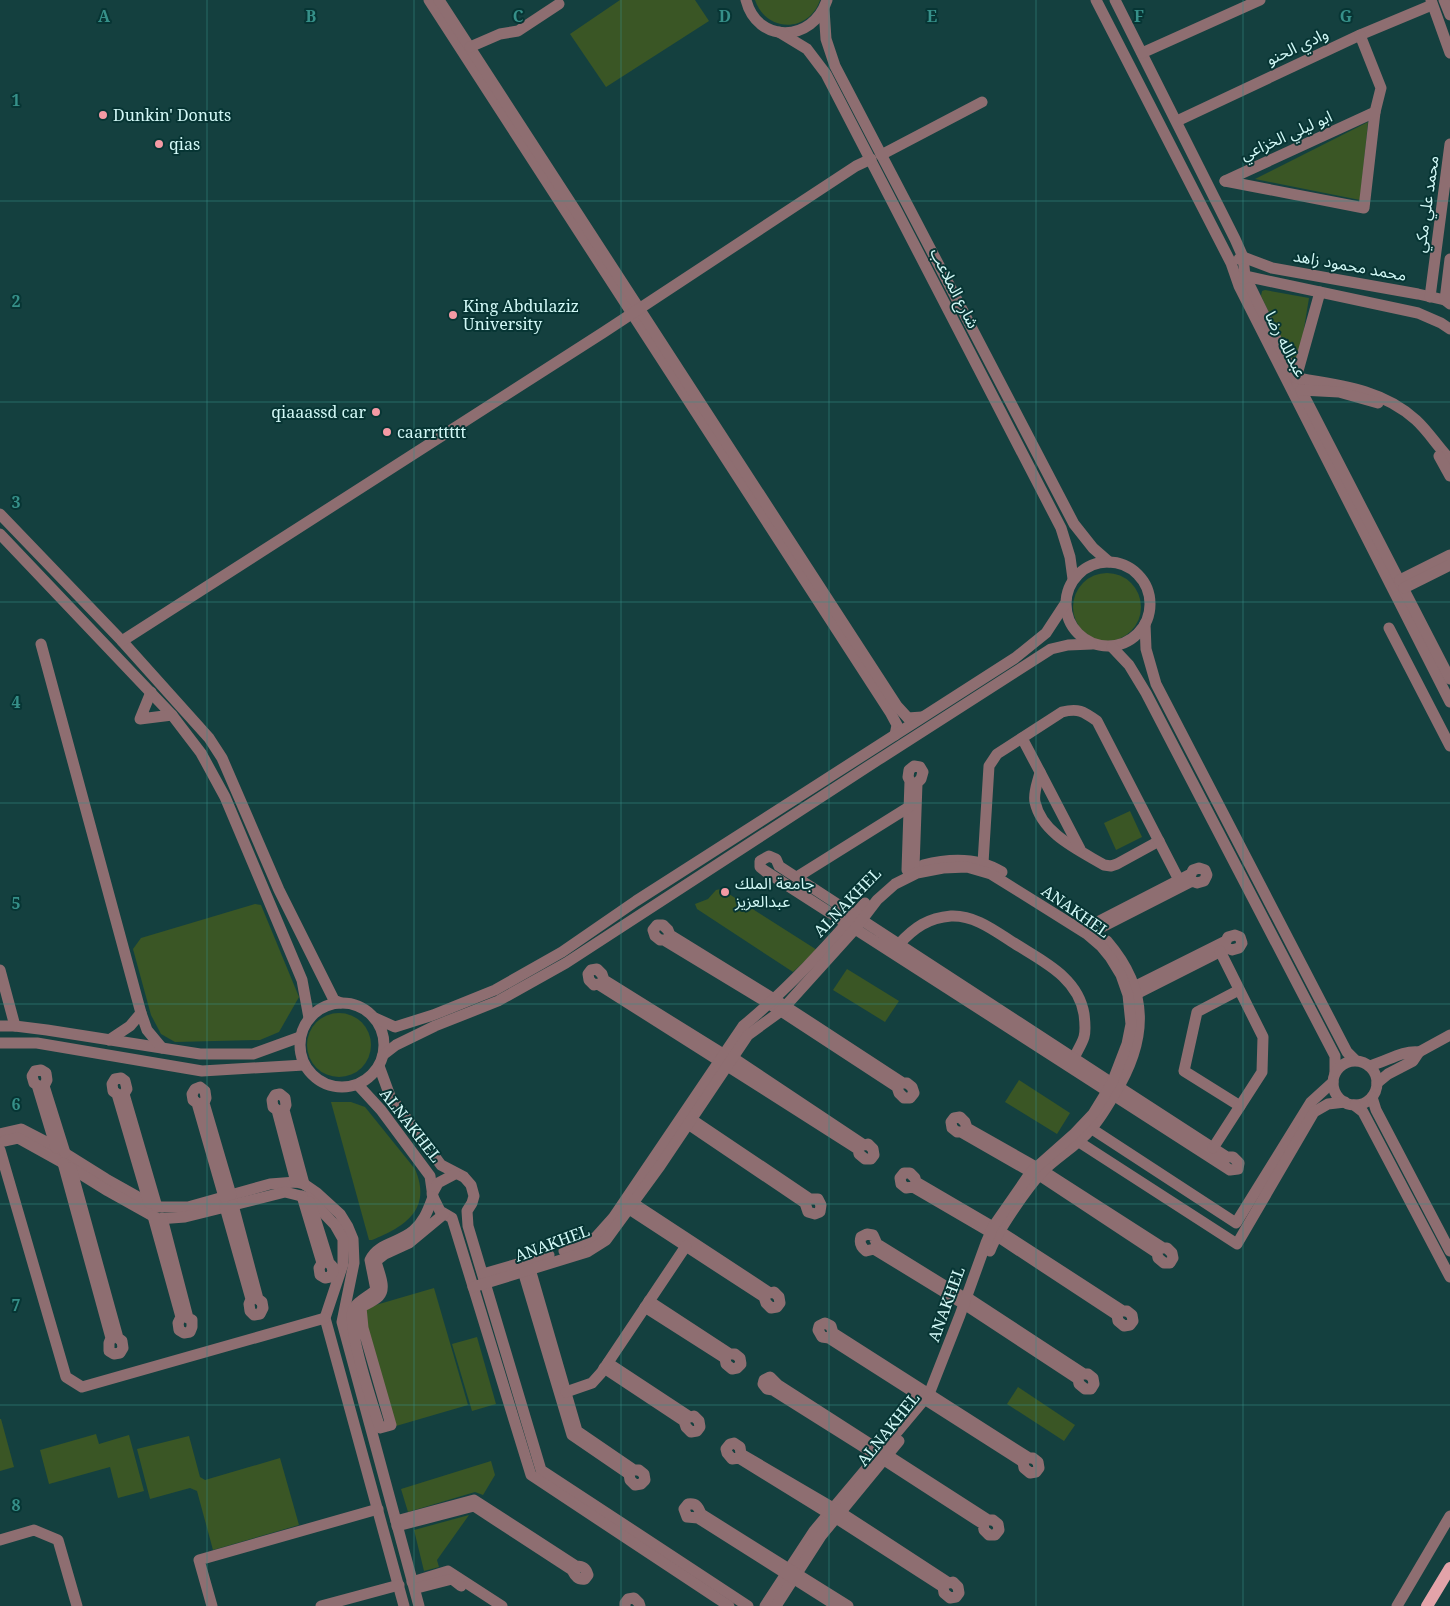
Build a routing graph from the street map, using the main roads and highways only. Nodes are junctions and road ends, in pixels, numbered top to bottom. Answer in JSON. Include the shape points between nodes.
{"nodes":[{"id":1,"x":1450,"y":1568,"type":"edge"},
{"id":2,"x":1427,"y":1606,"type":"edge"}],
"edges":[{"from":1,"to":2,"type":"main road"}]}
